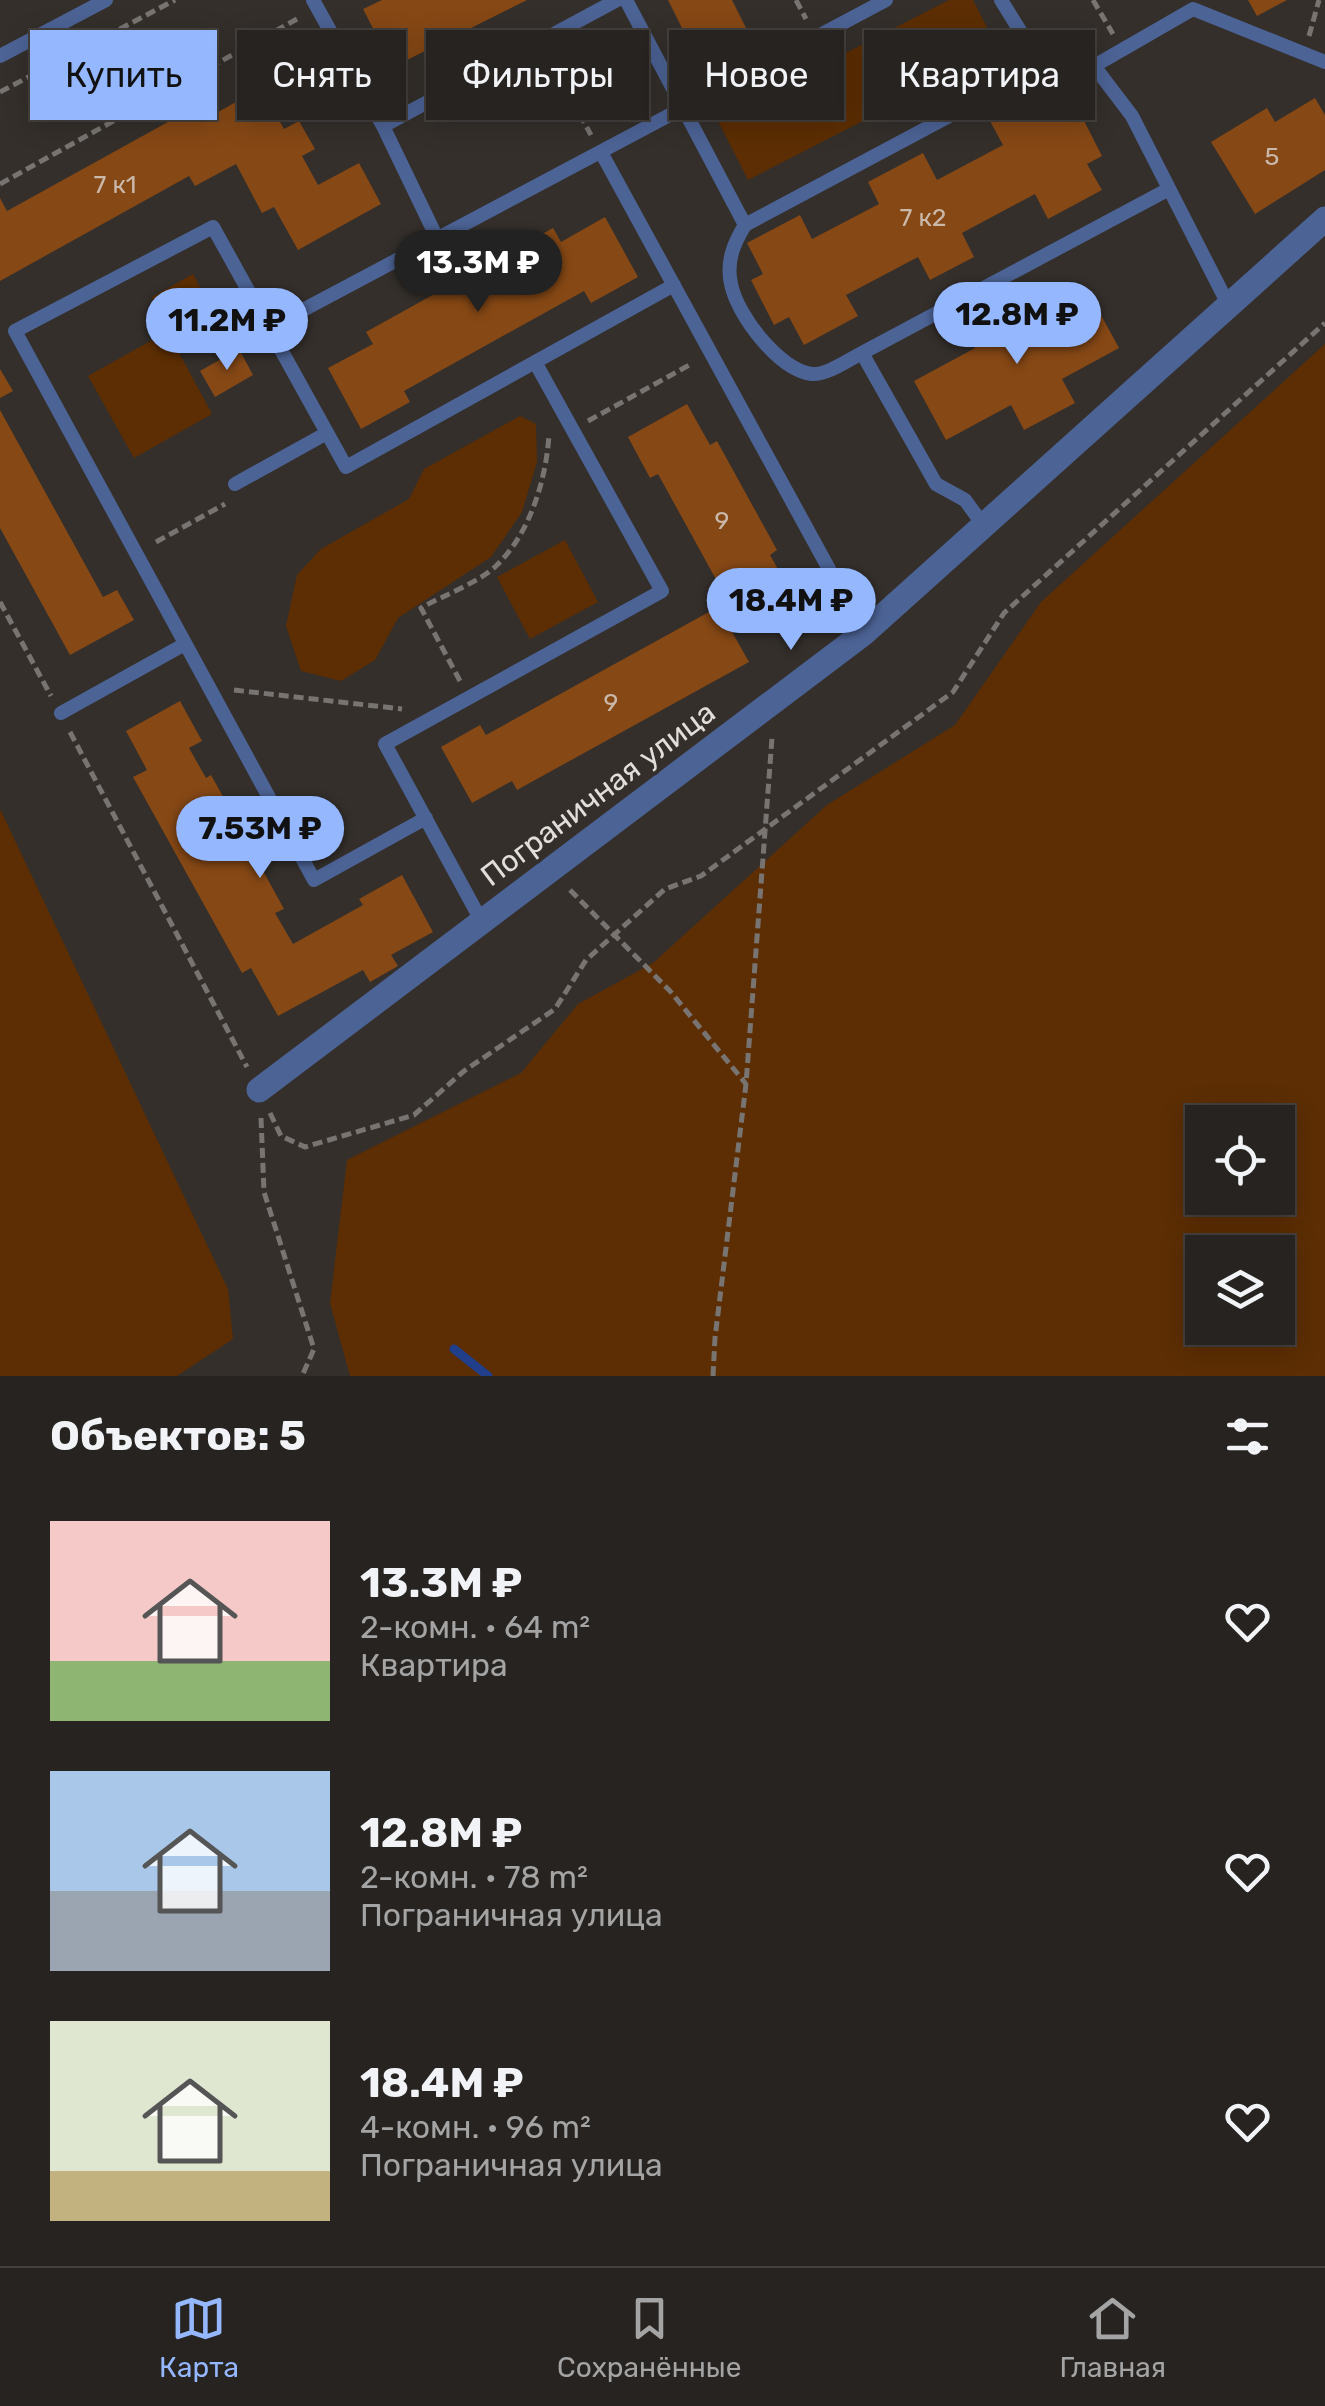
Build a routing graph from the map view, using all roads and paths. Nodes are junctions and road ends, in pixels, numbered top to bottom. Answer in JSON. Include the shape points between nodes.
{"nodes":[{"id":1,"x":106,"y":0,"type":"edge"},
{"id":2,"x":174,"y":0,"type":"edge"},
{"id":3,"x":617,"y":0,"type":"edge"},
{"id":4,"x":626,"y":0,"type":"edge"},
{"id":5,"x":886,"y":0,"type":"edge"},
{"id":6,"x":1002,"y":0,"type":"edge"},
{"id":7,"x":1094,"y":0,"type":"edge"},
{"id":8,"x":1320,"y":0,"type":"edge"},
{"id":9,"x":315,"y":4,"type":"edge"},
{"id":10,"x":561,"y":30,"type":"edge"},
{"id":11,"x":829,"y":30,"type":"edge"},
{"id":12,"x":1020,"y":30,"type":"edge"},
{"id":13,"x":1122,"y":50,"type":"junction"},
{"id":14,"x":1303,"y":53,"type":"junction"},
{"id":15,"x":0,"y":56,"type":"edge"},
{"id":16,"x":1325,"y":62,"type":"edge"},
{"id":17,"x":1095,"y":65,"type":"edge"},
{"id":18,"x":1095,"y":67,"type":"edge"},
{"id":19,"x":669,"y":79,"type":"edge"},
{"id":20,"x":0,"y":92,"type":"edge"},
{"id":21,"x":426,"y":103,"type":"edge"},
{"id":22,"x":669,"y":116,"type":"edge"},
{"id":23,"x":583,"y":120,"type":"edge"},
{"id":24,"x":691,"y":120,"type":"edge"},
{"id":25,"x":941,"y":120,"type":"edge"},
{"id":26,"x":384,"y":126,"type":"junction"},
{"id":27,"x":602,"y":154,"type":"junction"},
{"id":28,"x":0,"y":184,"type":"edge"},
{"id":29,"x":1169,"y":190,"type":"junction"},
{"id":30,"x":1325,"y":219,"type":"edge"},
{"id":31,"x":745,"y":224,"type":"junction"},
{"id":32,"x":437,"y":238,"type":"junction"},
{"id":33,"x":674,"y":286,"type":"junction"},
{"id":34,"x":1229,"y":306,"type":"junction"},
{"id":35,"x":1325,"y":322,"type":"edge"},
{"id":36,"x":269,"y":328,"type":"junction"},
{"id":37,"x":711,"y":353,"type":"junction"},
{"id":38,"x":862,"y":353,"type":"junction"},
{"id":39,"x":535,"y":362,"type":"junction"},
{"id":40,"x":547,"y":384,"type":"junction"},
{"id":41,"x":572,"y":430,"type":"junction"},
{"id":42,"x":327,"y":433,"type":"junction"},
{"id":43,"x":235,"y":484,"type":"joint"},
{"id":44,"x":984,"y":526,"type":"junction"},
{"id":45,"x":136,"y":553,"type":"junction"},
{"id":46,"x":0,"y":602,"type":"edge"},
{"id":47,"x":864,"y":633,"type":"junction"},
{"id":48,"x":185,"y":644,"type":"junction"},
{"id":49,"x":209,"y":688,"type":"junction"},
{"id":50,"x":468,"y":697,"type":"junction"},
{"id":51,"x":776,"y":700,"type":"junction"},
{"id":52,"x":440,"y":713,"type":"junction"},
{"id":53,"x":60,"y":714,"type":"junction"},
{"id":54,"x":426,"y":818,"type":"junction"},
{"id":55,"x":765,"y":829,"type":"junction"},
{"id":56,"x":550,"y":870,"type":"junction"},
{"id":57,"x":482,"y":922,"type":"junction"},
{"id":58,"x":615,"y":935,"type":"junction"},
{"id":59,"x":746,"y":1084,"type":"junction"},
{"id":60,"x":259,"y":1090,"type":"junction"},
{"id":61,"x":302,"y":1376,"type":"edge"},
{"id":62,"x":714,"y":1376,"type":"edge"}],
"edges":[{"from":1,"to":15,"type":"lane"},
{"from":2,"to":20,"type":"path"},
{"from":3,"to":10,"type":"lane"},
{"from":4,"to":19,"type":"lane"},
{"from":5,"to":11,"type":"lane"},
{"from":6,"to":12,"type":"lane"},
{"from":7,"to":13,"type":"path"},
{"from":8,"to":14,"type":"path"},
{"from":9,"to":26,"type":"lane"},
{"from":9,"to":28,"type":"path"},
{"from":13,"to":14,"type":"lane","via":[[1193,9]]},
{"from":13,"to":17,"type":"lane"},
{"from":14,"to":16,"type":"lane"},
{"from":18,"to":29,"type":"lane","via":[[1132,116]]},
{"from":21,"to":26,"type":"lane"},
{"from":22,"to":27,"type":"lane"},
{"from":23,"to":27,"type":"path"},
{"from":24,"to":31,"type":"lane"},
{"from":25,"to":31,"type":"lane"},
{"from":26,"to":32,"type":"lane"},
{"from":27,"to":32,"type":"lane"},
{"from":27,"to":33,"type":"lane"},
{"from":29,"to":34,"type":"lane"},
{"from":29,"to":38,"type":"lane"},
{"from":30,"to":34,"type":"street","name":"Пограничная улица"},
{"from":31,"to":38,"type":"lane","via":[[731,248],[731,286],[756,335],[796,370],[817,375]]},
{"from":32,"to":36,"type":"lane"},
{"from":33,"to":37,"type":"lane"},
{"from":33,"to":39,"type":"lane"},
{"from":34,"to":44,"type":"street","name":"Пограничная улица"},
{"from":35,"to":55,"type":"path","via":[[1004,613],[953,692]]},
{"from":36,"to":42,"type":"lane"},
{"from":36,"to":45,"type":"lane","via":[[214,227],[15,331]]},
{"from":37,"to":41,"type":"path"},
{"from":37,"to":47,"type":"lane"},
{"from":38,"to":44,"type":"lane","via":[[936,484],[965,500]]},
{"from":39,"to":40,"type":"lane"},
{"from":39,"to":42,"type":"lane","via":[[346,467]]},
{"from":40,"to":41,"type":"lane"},
{"from":40,"to":50,"type":"path","via":[[541,486],[522,531],[496,567],[421,608]]},
{"from":41,"to":50,"type":"lane","via":[[662,591]]},
{"from":42,"to":43,"type":"lane"},
{"from":43,"to":45,"type":"path","via":[[232,500]]},
{"from":44,"to":47,"type":"street","name":"Пограничная улица"},
{"from":45,"to":48,"type":"lane"},
{"from":46,"to":53,"type":"path"},
{"from":47,"to":51,"type":"street","name":"Пограничная улица"},
{"from":48,"to":49,"type":"lane"},
{"from":48,"to":53,"type":"lane"},
{"from":49,"to":52,"type":"path"},
{"from":49,"to":54,"type":"lane","via":[[314,880]]},
{"from":50,"to":52,"type":"lane"},
{"from":51,"to":55,"type":"path"},
{"from":51,"to":56,"type":"street","name":"Пограничная улица"},
{"from":52,"to":54,"type":"lane","via":[[385,744]]},
{"from":53,"to":60,"type":"path"},
{"from":54,"to":57,"type":"lane"},
{"from":55,"to":58,"type":"path","via":[[701,876],[665,889]]},
{"from":55,"to":59,"type":"path"},
{"from":56,"to":57,"type":"street","name":"Пограничная улица"},
{"from":56,"to":58,"type":"path"},
{"from":57,"to":60,"type":"street","name":"Пограничная улица"},
{"from":58,"to":59,"type":"path"},
{"from":58,"to":60,"type":"path","via":[[586,960],[555,1010],[464,1071],[414,1115],[305,1147],[281,1136]]},
{"from":59,"to":62,"type":"path"},
{"from":60,"to":61,"type":"path","via":[[264,1192],[314,1350]]}]}
